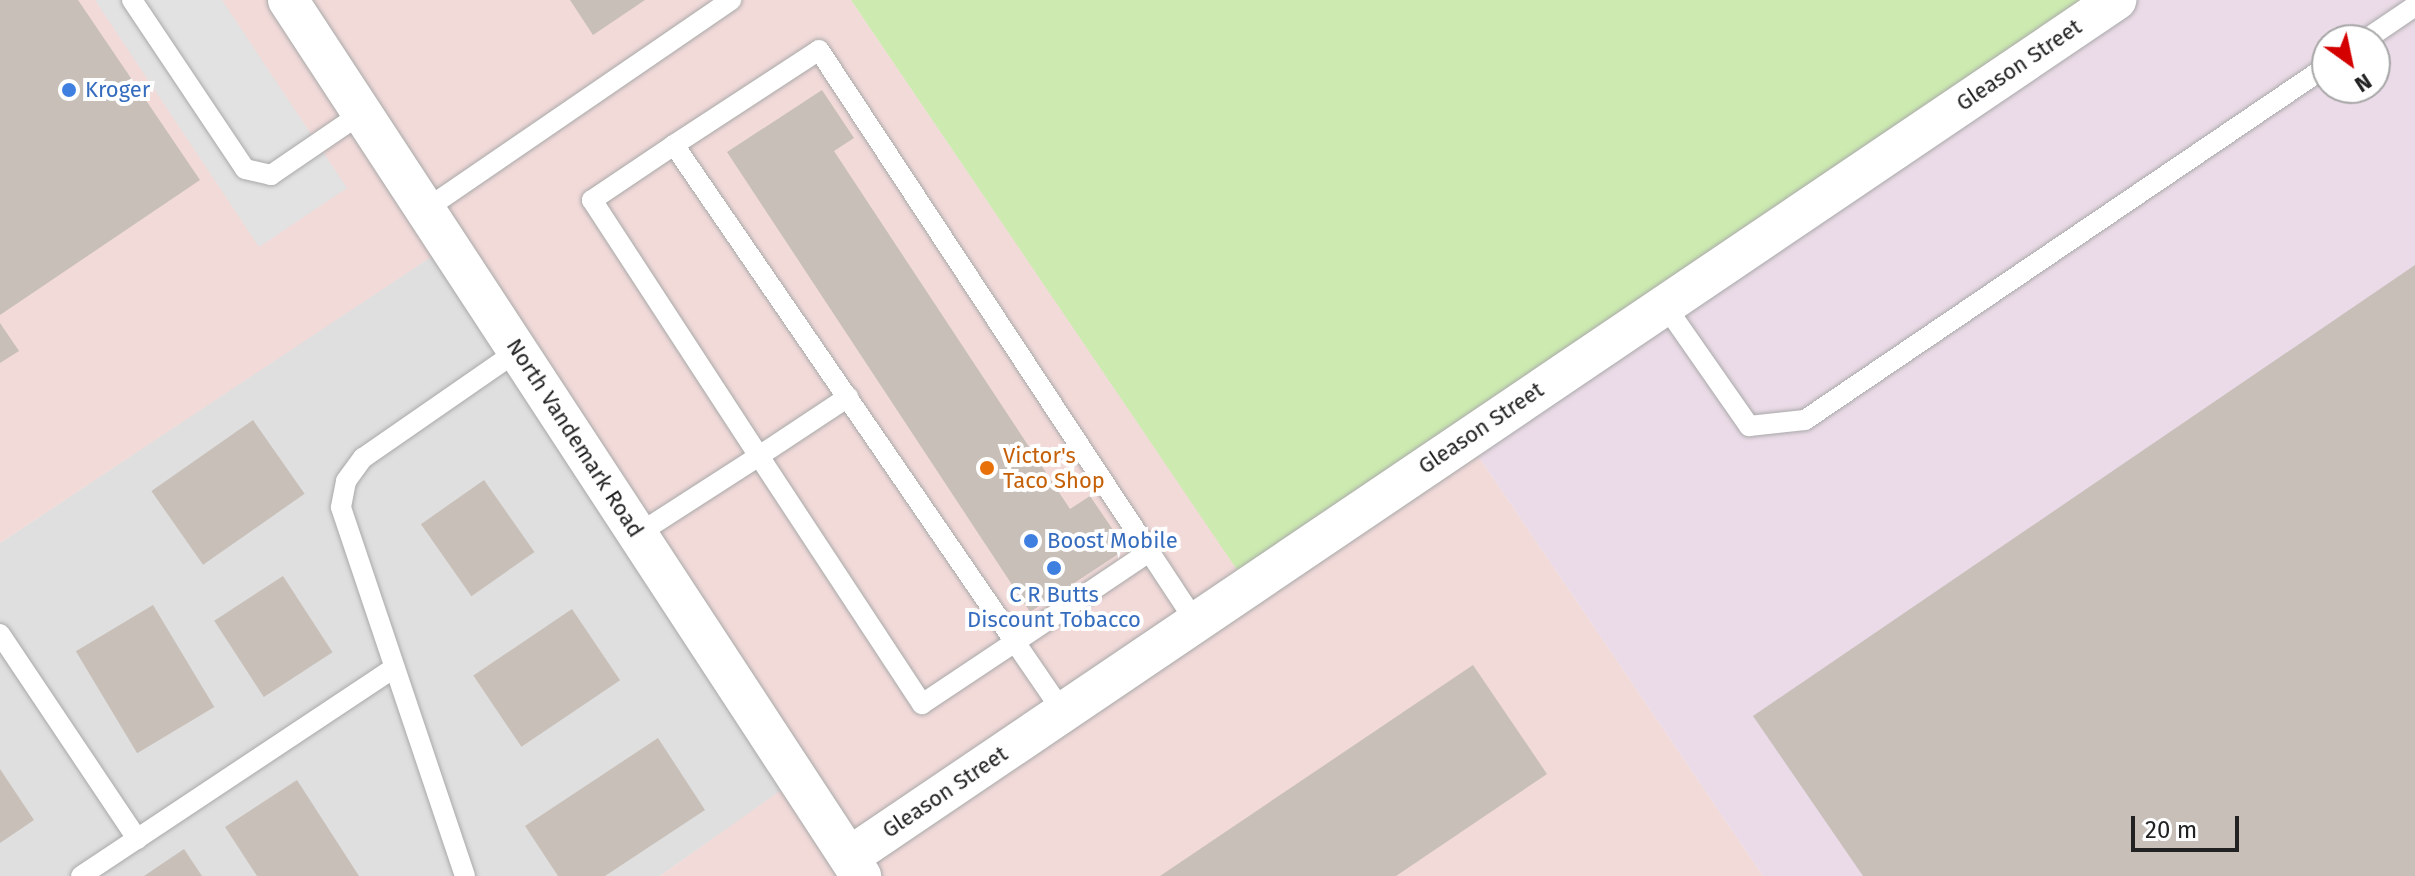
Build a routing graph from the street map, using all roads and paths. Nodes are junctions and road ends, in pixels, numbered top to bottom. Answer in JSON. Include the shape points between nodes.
{"nodes":[{"id":1,"x":132,"y":0,"type":"edge"},
{"id":2,"x":288,"y":0,"type":"edge"},
{"id":3,"x":731,"y":0,"type":"edge"},
{"id":4,"x":2116,"y":0,"type":"edge"},
{"id":5,"x":2415,"y":6,"type":"edge"},
{"id":6,"x":2389,"y":24,"type":"edge"},
{"id":7,"x":2311,"y":77,"type":"edge"},
{"id":8,"x":362,"y":113,"type":"junction"},
{"id":9,"x":674,"y":145,"type":"junction"},
{"id":10,"x":426,"y":209,"type":"junction"},
{"id":11,"x":1664,"y":304,"type":"junction"},
{"id":12,"x":519,"y":350,"type":"junction"},
{"id":13,"x":848,"y":397,"type":"junction"},
{"id":14,"x":759,"y":456,"type":"junction"},
{"id":15,"x":638,"y":534,"type":"junction"},
{"id":16,"x":1149,"y":552,"type":"junction"},
{"id":17,"x":1195,"y":621,"type":"junction"},
{"id":18,"x":0,"y":634,"type":"edge"},
{"id":19,"x":1015,"y":642,"type":"junction"},
{"id":20,"x":394,"y":668,"type":"junction"},
{"id":21,"x":1063,"y":712,"type":"junction"},
{"id":22,"x":137,"y":839,"type":"junction"},
{"id":23,"x":855,"y":867,"type":"edge"},
{"id":24,"x":81,"y":876,"type":"edge"},
{"id":25,"x":465,"y":876,"type":"edge"}],
"edges":[{"from":1,"to":8,"type":"lane","via":[[245,169],[271,175]]},
{"from":2,"to":8,"type":"street","name":"North Vandemark Road"},
{"from":3,"to":10,"type":"lane"},
{"from":4,"to":11,"type":"street","name":"Gleason Street"},
{"from":5,"to":6,"type":"lane"},
{"from":7,"to":11,"type":"lane","via":[[1805,420],[1749,426]]},
{"from":8,"to":10,"type":"street","name":"North Vandemark Road"},
{"from":9,"to":13,"type":"lane"},
{"from":9,"to":14,"type":"lane","via":[[592,200]]},
{"from":9,"to":16,"type":"lane","via":[[819,50]]},
{"from":10,"to":12,"type":"street","name":"North Vandemark Road"},
{"from":11,"to":17,"type":"street","name":"Gleason Street"},
{"from":12,"to":15,"type":"street","name":"North Vandemark Road"},
{"from":12,"to":20,"type":"lane","via":[[363,458],[346,481],[341,507]]},
{"from":13,"to":14,"type":"lane"},
{"from":13,"to":19,"type":"lane"},
{"from":14,"to":15,"type":"lane"},
{"from":14,"to":19,"type":"lane","via":[[922,704]]},
{"from":15,"to":23,"type":"street","name":"North Vandemark Road"},
{"from":16,"to":17,"type":"lane"},
{"from":16,"to":19,"type":"lane"},
{"from":17,"to":21,"type":"street","name":"Gleason Street"},
{"from":18,"to":22,"type":"lane"},
{"from":19,"to":21,"type":"lane"},
{"from":20,"to":22,"type":"lane"},
{"from":20,"to":25,"type":"lane"},
{"from":21,"to":23,"type":"street","name":"Gleason Street"},
{"from":22,"to":24,"type":"lane"}]}
